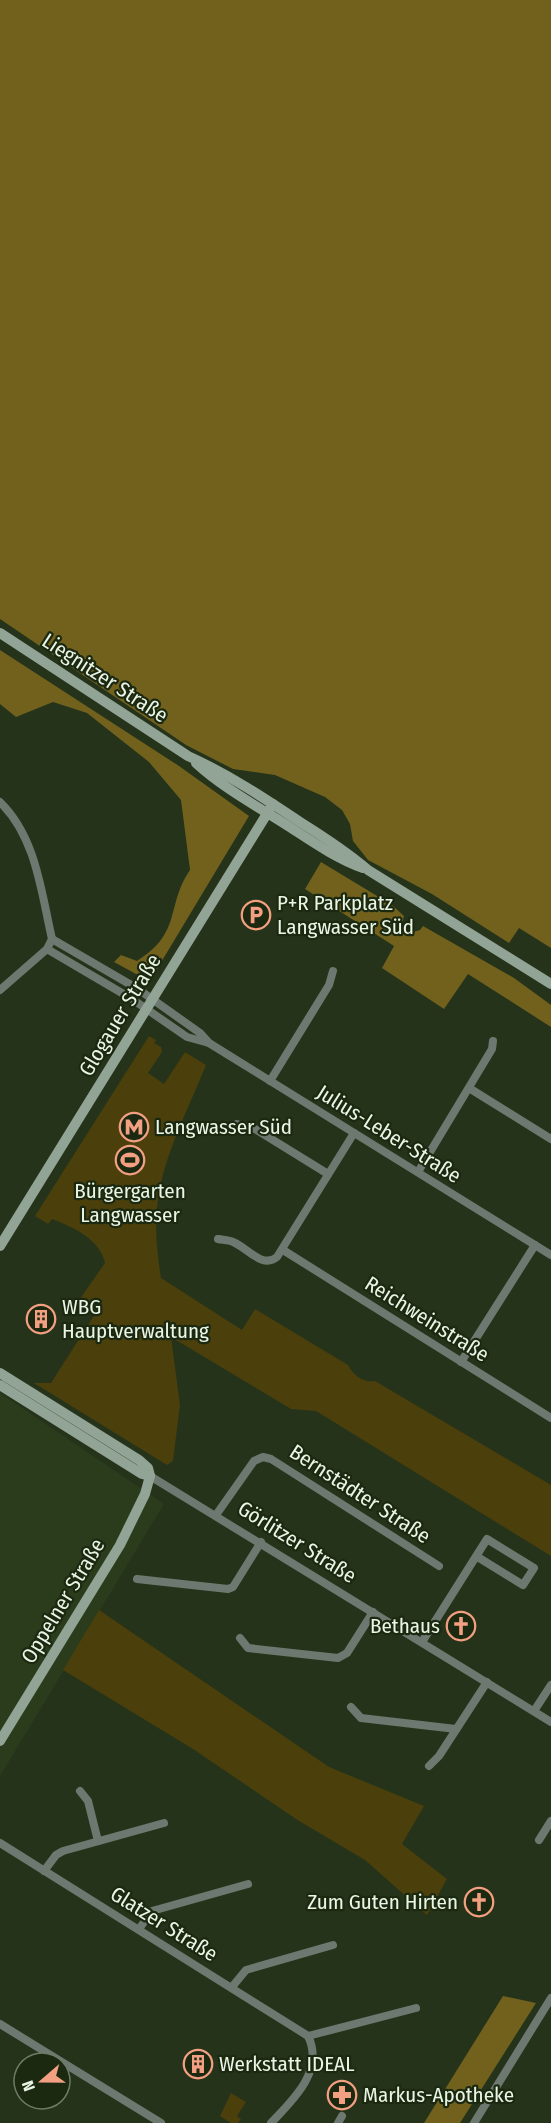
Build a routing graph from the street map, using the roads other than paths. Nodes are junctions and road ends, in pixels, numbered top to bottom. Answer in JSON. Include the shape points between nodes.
{"nodes":[{"id":1,"x":0,"y":633,"type":"edge"},
{"id":2,"x":0,"y":802,"type":"edge"},
{"id":3,"x":271,"y":809,"type":"junction"},
{"id":4,"x":52,"y":939,"type":"junction"},
{"id":5,"x":47,"y":949,"type":"junction"},
{"id":6,"x":333,"y":971,"type":"dead end"},
{"id":7,"x":551,"y":984,"type":"edge"},
{"id":8,"x":0,"y":990,"type":"edge"},
{"id":9,"x":148,"y":1004,"type":"junction"},
{"id":10,"x":493,"y":1041,"type":"dead end"},
{"id":11,"x":270,"y":1081,"type":"junction"},
{"id":12,"x":469,"y":1088,"type":"junction"},
{"id":13,"x":237,"y":1124,"type":"dead end"},
{"id":14,"x":354,"y":1133,"type":"junction"},
{"id":15,"x":551,"y":1139,"type":"edge"},
{"id":16,"x":417,"y":1172,"type":"junction"},
{"id":17,"x":328,"y":1174,"type":"junction"},
{"id":18,"x":218,"y":1239,"type":"dead end"},
{"id":19,"x":535,"y":1245,"type":"junction"},
{"id":20,"x":0,"y":1246,"type":"edge"},
{"id":21,"x":283,"y":1250,"type":"junction"},
{"id":22,"x":551,"y":1255,"type":"edge"},
{"id":23,"x":461,"y":1362,"type":"junction"},
{"id":24,"x":0,"y":1373,"type":"edge"},
{"id":25,"x":0,"y":1385,"type":"edge"},
{"id":26,"x":551,"y":1418,"type":"edge"},
{"id":27,"x":150,"y":1476,"type":"junction"},
{"id":28,"x":216,"y":1515,"type":"junction"},
{"id":29,"x":261,"y":1542,"type":"junction"},
{"id":30,"x":476,"y":1556,"type":"junction"},
{"id":31,"x":439,"y":1566,"type":"dead end"},
{"id":32,"x":137,"y":1580,"type":"dead end"},
{"id":33,"x":374,"y":1612,"type":"junction"},
{"id":34,"x":240,"y":1638,"type":"dead end"},
{"id":35,"x":422,"y":1642,"type":"junction"},
{"id":36,"x":487,"y":1682,"type":"junction"},
{"id":37,"x":551,"y":1685,"type":"edge"},
{"id":38,"x":351,"y":1707,"type":"dead end"},
{"id":39,"x":534,"y":1711,"type":"junction"},
{"id":40,"x":551,"y":1722,"type":"edge"},
{"id":41,"x":456,"y":1729,"type":"junction"},
{"id":42,"x":0,"y":1741,"type":"edge"},
{"id":43,"x":429,"y":1766,"type":"dead end"},
{"id":44,"x":80,"y":1791,"type":"dead end"},
{"id":45,"x":551,"y":1821,"type":"edge"},
{"id":46,"x":164,"y":1823,"type":"dead end"},
{"id":47,"x":539,"y":1840,"type":"dead end"},
{"id":48,"x":98,"y":1841,"type":"junction"},
{"id":49,"x":0,"y":1843,"type":"edge"},
{"id":50,"x":44,"y":1871,"type":"junction"},
{"id":51,"x":248,"y":1884,"type":"dead end"},
{"id":52,"x":139,"y":1929,"type":"junction"},
{"id":53,"x":333,"y":1945,"type":"dead end"},
{"id":54,"x":232,"y":1987,"type":"junction"},
{"id":55,"x":551,"y":1998,"type":"edge"},
{"id":56,"x":416,"y":2008,"type":"dead end"},
{"id":57,"x":0,"y":2024,"type":"edge"},
{"id":58,"x":308,"y":2037,"type":"junction"},
{"id":59,"x":161,"y":2123,"type":"edge"},
{"id":60,"x":271,"y":2123,"type":"edge"},
{"id":61,"x":474,"y":2123,"type":"edge"}],
"edges":[{"from":1,"to":3,"type":"street","name":"Liegnitzer Straße","via":[[188,756],[209,775]]},
{"from":2,"to":4,"type":"street","via":[[30,848]]},
{"from":3,"to":7,"type":"street","name":"Liegnitzer Straße","via":[[335,855],[368,870]]},
{"from":3,"to":9,"type":"street","name":"Glogauer Straße"},
{"from":4,"to":5,"type":"street"},
{"from":4,"to":9,"type":"street"},
{"from":5,"to":8,"type":"street"},
{"from":5,"to":9,"type":"street"},
{"from":6,"to":11,"type":"street","via":[[329,985]]},
{"from":9,"to":11,"type":"street","name":"Julius-Leber-Straße","via":[[187,1037],[209,1044]]},
{"from":9,"to":20,"type":"street","name":"Glogauer Straße"},
{"from":10,"to":12,"type":"street"},
{"from":11,"to":14,"type":"street","name":"Julius-Leber-Straße"},
{"from":12,"to":15,"type":"street"},
{"from":12,"to":16,"type":"street"},
{"from":13,"to":17,"type":"street","via":[[255,1129]]},
{"from":14,"to":16,"type":"street","name":"Julius-Leber-Straße"},
{"from":14,"to":17,"type":"street"},
{"from":16,"to":19,"type":"street","name":"Julius-Leber-Straße"},
{"from":17,"to":21,"type":"street"},
{"from":18,"to":21,"type":"street","via":[[232,1242],[265,1262],[271,1262]]},
{"from":19,"to":22,"type":"street","name":"Julius-Leber-Straße"},
{"from":19,"to":23,"type":"street"},
{"from":21,"to":23,"type":"street","name":"Reichweinstraße"},
{"from":23,"to":26,"type":"street","name":"Reichweinstraße"},
{"from":24,"to":27,"type":"street","name":"Görlitzer Straße","via":[[140,1460]]},
{"from":25,"to":27,"type":"street","name":"Görlitzer Straße"},
{"from":27,"to":28,"type":"street","name":"Görlitzer Straße"},
{"from":27,"to":42,"type":"street","name":"Oppelner Straße","via":[[146,1494],[117,1551]]},
{"from":28,"to":29,"type":"street","name":"Görlitzer Straße"},
{"from":28,"to":31,"type":"street","name":"Bernstädter Straße","via":[[254,1461],[263,1457]]},
{"from":29,"to":32,"type":"street","via":[[228,1589]]},
{"from":29,"to":33,"type":"street","name":"Görlitzer Straße"},
{"from":30,"to":30,"type":"street","via":[[487,1539],[534,1568],[523,1585]]},
{"from":30,"to":35,"type":"street"},
{"from":33,"to":34,"type":"street","via":[[347,1653],[338,1658],[248,1648]]},
{"from":33,"to":35,"type":"street","name":"Görlitzer Straße"},
{"from":35,"to":36,"type":"street","name":"Görlitzer Straße"},
{"from":36,"to":39,"type":"street","name":"Görlitzer Straße"},
{"from":36,"to":41,"type":"street"},
{"from":37,"to":39,"type":"street"},
{"from":38,"to":41,"type":"street","via":[[361,1718]]},
{"from":39,"to":40,"type":"street","name":"Görlitzer Straße"},
{"from":41,"to":43,"type":"street"},
{"from":44,"to":48,"type":"street","via":[[88,1801]]},
{"from":45,"to":47,"type":"street"},
{"from":46,"to":48,"type":"street"},
{"from":48,"to":50,"type":"street","via":[[63,1851]]},
{"from":49,"to":50,"type":"street","name":"Glatzer Straße"},
{"from":50,"to":52,"type":"street","name":"Glatzer Straße"},
{"from":51,"to":52,"type":"street","via":[[152,1911]]},
{"from":52,"to":54,"type":"street","name":"Glatzer Straße"},
{"from":53,"to":54,"type":"street","via":[[246,1970]]},
{"from":54,"to":58,"type":"street","name":"Glatzer Straße"},
{"from":55,"to":61,"type":"street"},
{"from":56,"to":58,"type":"street"},
{"from":57,"to":59,"type":"street"},
{"from":58,"to":60,"type":"street","via":[[312,2057],[307,2080]]}]}
